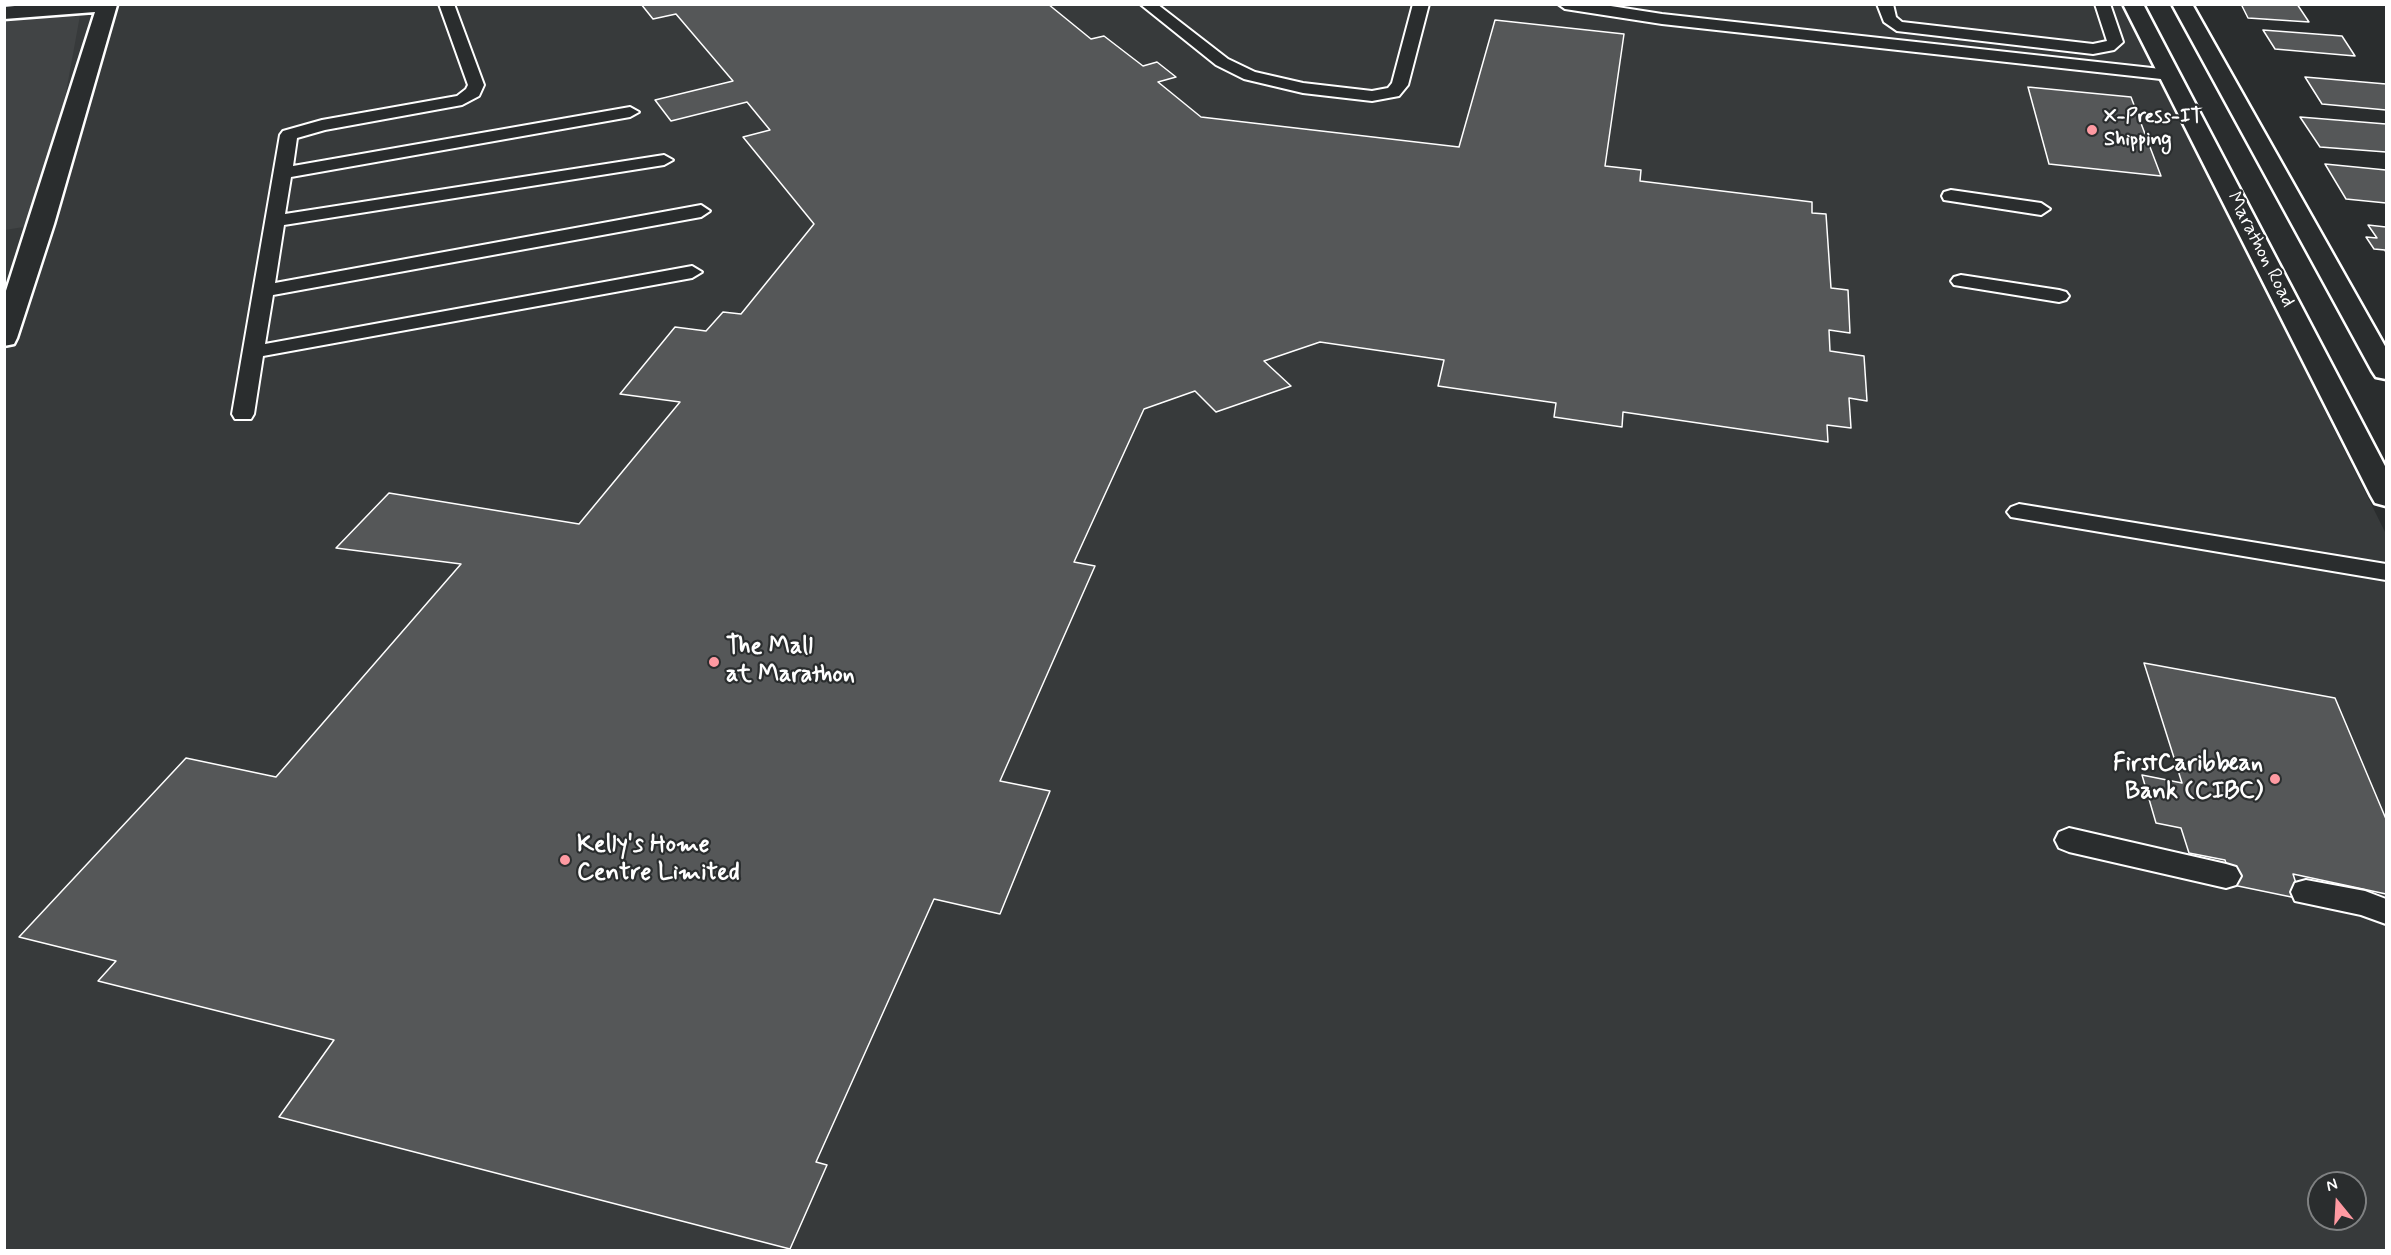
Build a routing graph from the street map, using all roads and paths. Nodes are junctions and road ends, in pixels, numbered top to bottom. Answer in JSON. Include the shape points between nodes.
{"nodes":[{"id":1,"x":40,"y":4,"type":"edge"},
{"id":2,"x":446,"y":4,"type":"edge"},
{"id":3,"x":1147,"y":4,"type":"edge"},
{"id":4,"x":1421,"y":4,"type":"edge"},
{"id":5,"x":1565,"y":4,"type":"edge"},
{"id":6,"x":1885,"y":4,"type":"edge"},
{"id":7,"x":2102,"y":4,"type":"edge"},
{"id":8,"x":2133,"y":4,"type":"edge"},
{"id":9,"x":2182,"y":4,"type":"edge"},
{"id":10,"x":107,"y":5,"type":"edge"},
{"id":11,"x":12,"y":12,"type":"edge"},
{"id":12,"x":2170,"y":75,"type":"junction"},
{"id":13,"x":630,"y":112,"type":"dead end"},
{"id":14,"x":664,"y":160,"type":"dead end"},
{"id":15,"x":281,"y":172,"type":"junction"},
{"id":16,"x":1951,"y":196,"type":"dead end"},
{"id":17,"x":2041,"y":209,"type":"dead end"},
{"id":18,"x":701,"y":211,"type":"dead end"},
{"id":19,"x":274,"y":221,"type":"junction"},
{"id":20,"x":692,"y":272,"type":"dead end"},
{"id":21,"x":1961,"y":281,"type":"dead end"},
{"id":22,"x":263,"y":291,"type":"junction"},
{"id":23,"x":2059,"y":296,"type":"dead end"},
{"id":24,"x":4,"y":338,"type":"edge"},
{"id":25,"x":253,"y":352,"type":"junction"},
{"id":26,"x":2386,"y":371,"type":"edge"},
{"id":27,"x":243,"y":414,"type":"dead end"},
{"id":28,"x":2386,"y":496,"type":"edge"},
{"id":29,"x":2019,"y":512,"type":"dead end"},
{"id":30,"x":2386,"y":572,"type":"edge"},
{"id":31,"x":2069,"y":840,"type":"dead end"},
{"id":32,"x":2226,"y":876,"type":"dead end"},
{"id":33,"x":2306,"y":892,"type":"dead end"},
{"id":34,"x":2386,"y":912,"type":"edge"}],
"edges":[{"from":1,"to":11,"type":"main road"},
{"from":2,"to":15,"type":"lane","via":[[476,85],[473,92],[462,100],[302,129],[289,135]]},
{"from":3,"to":4,"type":"lane","via":[[1222,62],[1250,76],[1303,88],[1372,96],[1394,92],[1400,85]]},
{"from":5,"to":12,"type":"lane","via":[[1662,19]]},
{"from":6,"to":7,"type":"lane","via":[[1888,20],[1897,26],[2093,49],[2108,48],[2115,42]]},
{"from":8,"to":12,"type":"main road","name":"Marathon Road"},
{"from":9,"to":26,"type":"main road"},
{"from":10,"to":11,"type":"main road"},
{"from":10,"to":24,"type":"main road"},
{"from":12,"to":28,"type":"main road","name":"Marathon Road"},
{"from":13,"to":15,"type":"lane"},
{"from":14,"to":19,"type":"lane"},
{"from":15,"to":19,"type":"lane"},
{"from":16,"to":17,"type":"lane"},
{"from":18,"to":22,"type":"lane"},
{"from":19,"to":22,"type":"lane"},
{"from":20,"to":25,"type":"lane"},
{"from":21,"to":23,"type":"lane"},
{"from":22,"to":25,"type":"lane"},
{"from":25,"to":27,"type":"lane"},
{"from":29,"to":30,"type":"lane"},
{"from":31,"to":32,"type":"lane"},
{"from":33,"to":34,"type":"lane","via":[[2365,903]]}]}
